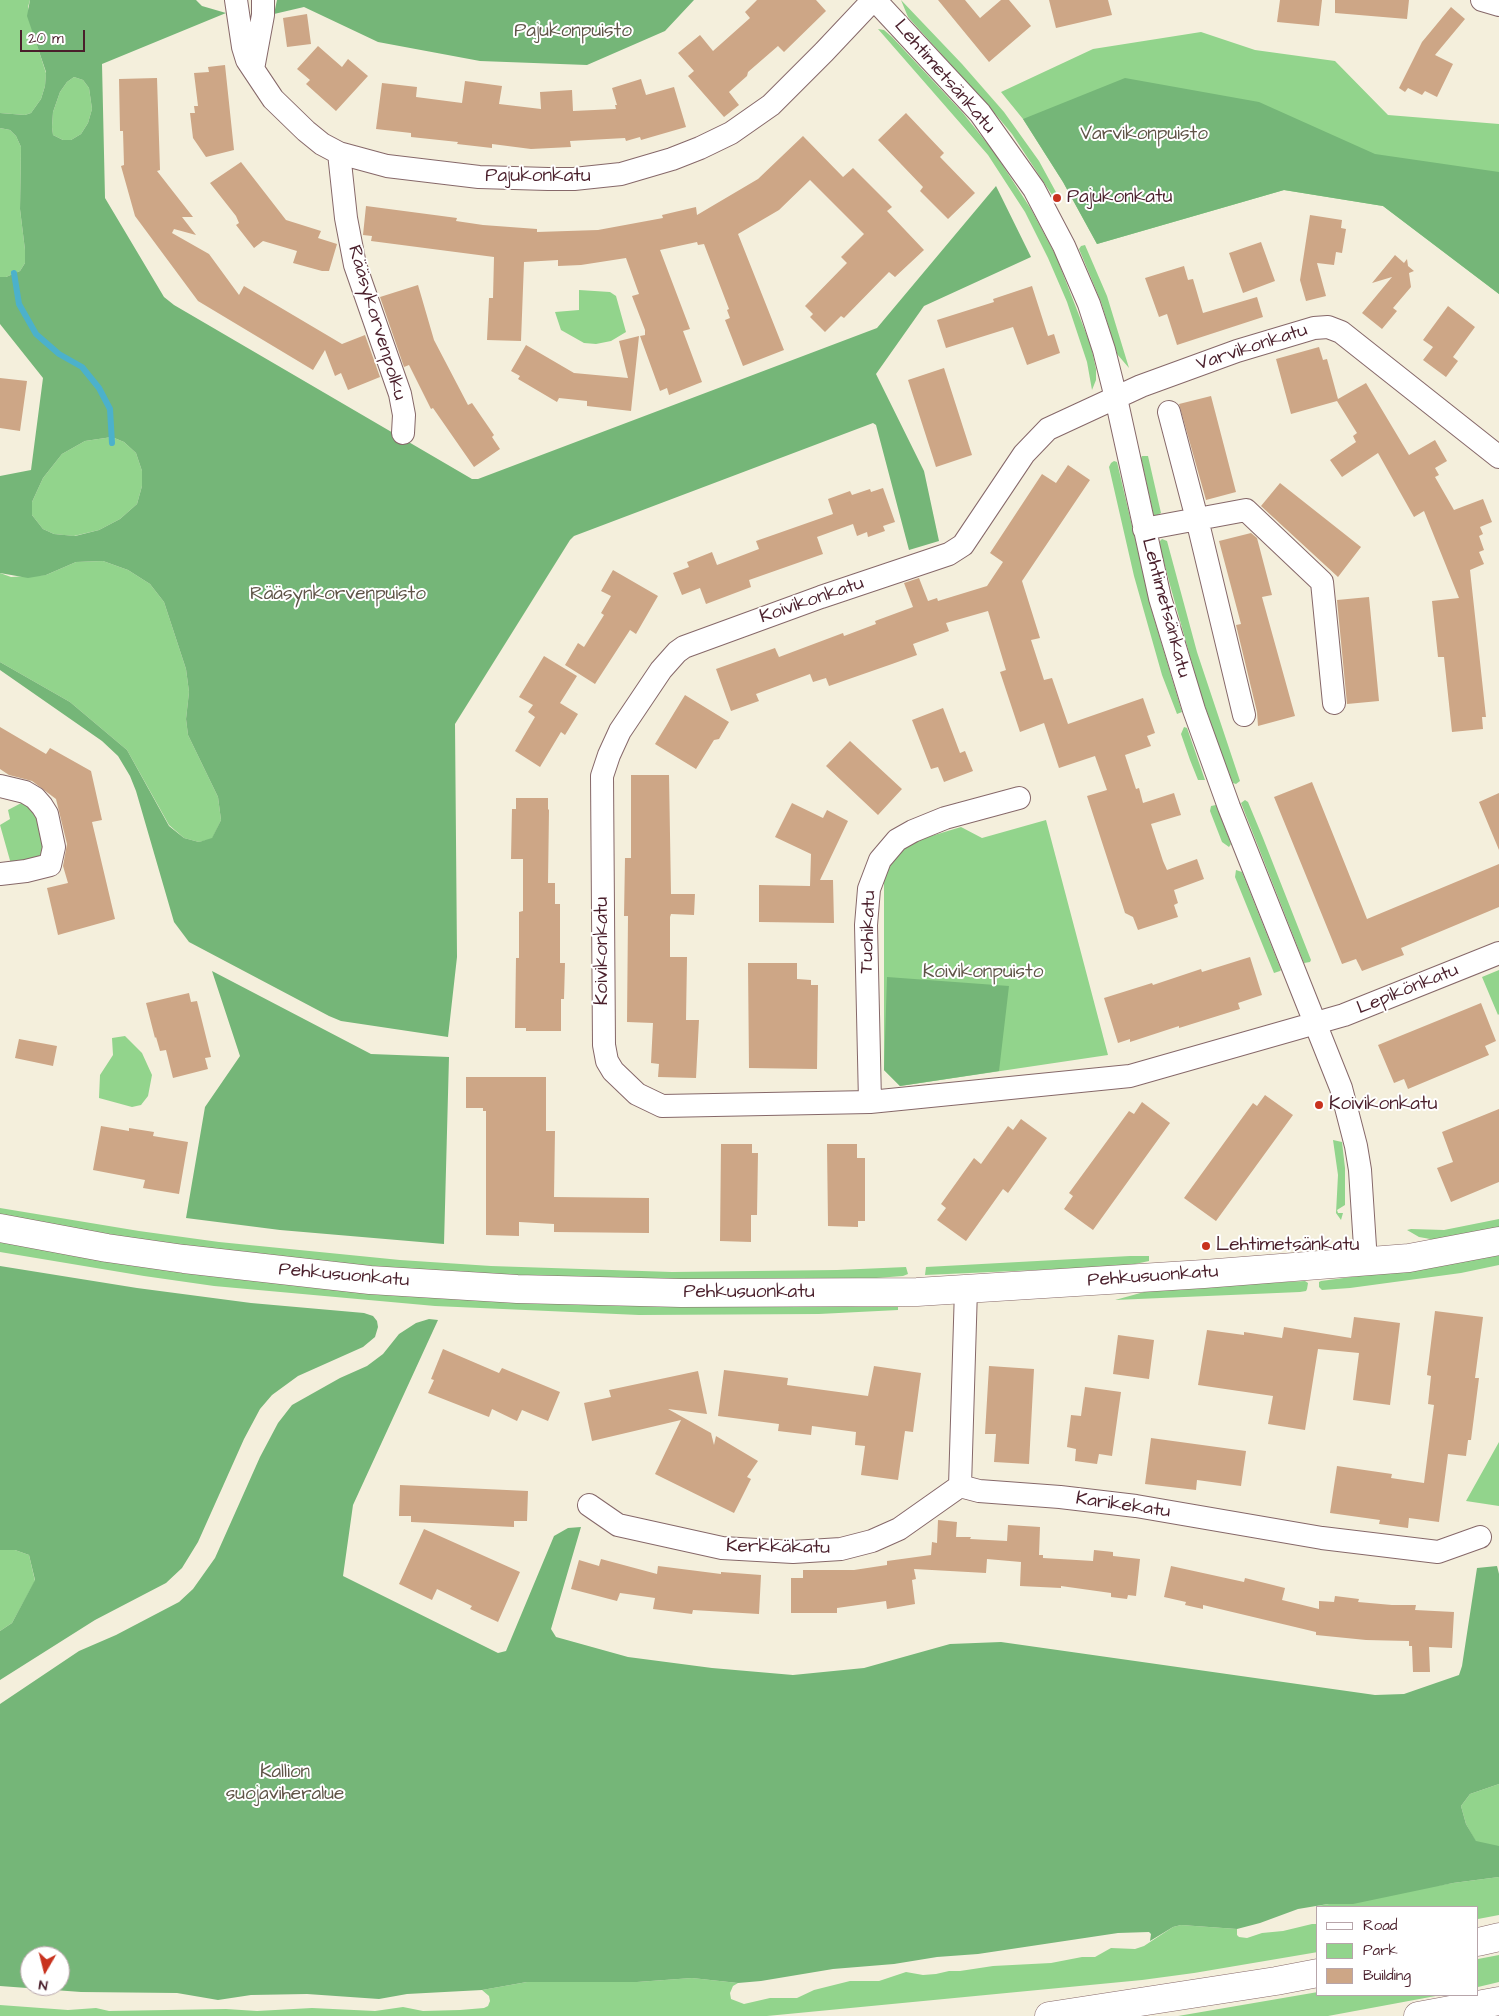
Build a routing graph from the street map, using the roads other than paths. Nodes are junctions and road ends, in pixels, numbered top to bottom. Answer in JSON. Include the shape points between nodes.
{"nodes":[{"id":1,"x":236,"y":0,"type":"edge"},
{"id":2,"x":263,"y":0,"type":"edge"},
{"id":3,"x":874,"y":0,"type":"edge"},
{"id":4,"x":1482,"y":0,"type":"edge"},
{"id":5,"x":1499,"y":5,"type":"edge"},
{"id":6,"x":253,"y":69,"type":"junction"},
{"id":7,"x":339,"y":153,"type":"junction"},
{"id":8,"x":1116,"y":398,"type":"junction"},
{"id":9,"x":1169,"y":412,"type":"dead end"},
{"id":10,"x":403,"y":433,"type":"dead end"},
{"id":11,"x":1499,"y":457,"type":"edge"},
{"id":12,"x":1197,"y":519,"type":"junction"},
{"id":13,"x":1144,"y":529,"type":"junction"},
{"id":14,"x":1334,"y":703,"type":"dead end"},
{"id":15,"x":1244,"y":715,"type":"dead end"},
{"id":16,"x":0,"y":786,"type":"edge"},
{"id":17,"x":1019,"y":798,"type":"dead end"},
{"id":18,"x":0,"y":874,"type":"edge"},
{"id":19,"x":1499,"y":952,"type":"edge"},
{"id":20,"x":1316,"y":1024,"type":"junction"},
{"id":21,"x":870,"y":1102,"type":"junction"},
{"id":22,"x":0,"y":1228,"type":"edge"},
{"id":23,"x":1499,"y":1241,"type":"edge"},
{"id":24,"x":1366,"y":1262,"type":"junction"},
{"id":25,"x":966,"y":1289,"type":"junction"},
{"id":26,"x":960,"y":1486,"type":"junction"},
{"id":27,"x":589,"y":1505,"type":"dead end"},
{"id":28,"x":1480,"y":1537,"type":"dead end"},
{"id":29,"x":1499,"y":1938,"type":"edge"},
{"id":30,"x":1479,"y":1942,"type":"edge"},
{"id":31,"x":1316,"y":1973,"type":"edge"},
{"id":32,"x":1499,"y":2001,"type":"edge"},
{"id":33,"x":1049,"y":2016,"type":"edge"},
{"id":34,"x":1418,"y":2016,"type":"edge"}],
"edges":[{"from":1,"to":6,"type":"street","name":"Pajukonkatu","via":[[244,53]]},
{"from":2,"to":6,"type":"street"},
{"from":3,"to":7,"type":"street","name":"Pajukonkatu","via":[[776,99],[748,122],[700,148],[650,167],[574,179],[502,179],[388,166]]},
{"from":3,"to":8,"type":"street","name":"Lehtimetsänkatu","via":[[980,114],[1034,189],[1089,304]]},
{"from":4,"to":5,"type":"street"},
{"from":6,"to":7,"type":"street","name":"Pajukonkatu","via":[[286,113]]},
{"from":7,"to":10,"type":"street","name":"Rääsykorvenpolku","via":[[355,265],[400,394]]},
{"from":8,"to":11,"type":"street","name":"Varvikonkatu","via":[[1237,351],[1328,327],[1349,338]]},
{"from":8,"to":13,"type":"street","name":"Lehtimetsänkatu"},
{"from":8,"to":21,"type":"street","name":"Koivikonkatu","via":[[1048,429],[1039,437],[963,545],[949,554],[711,636],[677,652],[620,731],[604,766],[604,1045],[607,1061],[613,1070],[637,1094],[662,1106]]},
{"from":9,"to":12,"type":"street"},
{"from":12,"to":13,"type":"street"},
{"from":12,"to":14,"type":"street","via":[[1246,510],[1322,582]]},
{"from":12,"to":15,"type":"street"},
{"from":13,"to":20,"type":"street","name":"Lehtimetsänkatu","via":[[1169,631],[1194,710],[1229,807]]},
{"from":16,"to":18,"type":"street","via":[[25,792],[42,806],[47,814],[54,847],[50,865]]},
{"from":17,"to":21,"type":"street","name":"Tuohikatu","via":[[944,818],[913,831],[897,840],[880,860],[869,889],[866,925]]},
{"from":19,"to":20,"type":"street","name":"Lepikönkatu"},
{"from":20,"to":21,"type":"street","name":"Koivikonkatu","via":[[1130,1076]]},
{"from":20,"to":24,"type":"street","name":"Lehtimetsänkatu","via":[[1341,1088],[1356,1146]]},
{"from":22,"to":25,"type":"main road","name":"Pehkusuonkatu","via":[[184,1259],[370,1280],[662,1293],[860,1293]]},
{"from":23,"to":24,"type":"main road","name":"Pehkusuonkatu","via":[[1433,1254]]},
{"from":24,"to":25,"type":"main road","name":"Pehkusuonkatu"},
{"from":25,"to":26,"type":"street"},
{"from":26,"to":27,"type":"street","name":"Kerkkäkatu","via":[[899,1529],[872,1541],[841,1549],[793,1552],[722,1548],[618,1525]]},
{"from":26,"to":28,"type":"street","name":"Karikekatu","via":[[979,1491],[1136,1506],[1322,1538],[1438,1552]]},
{"from":29,"to":30,"type":"main road"},
{"from":31,"to":33,"type":"main road"},
{"from":32,"to":34,"type":"main road"}]}
